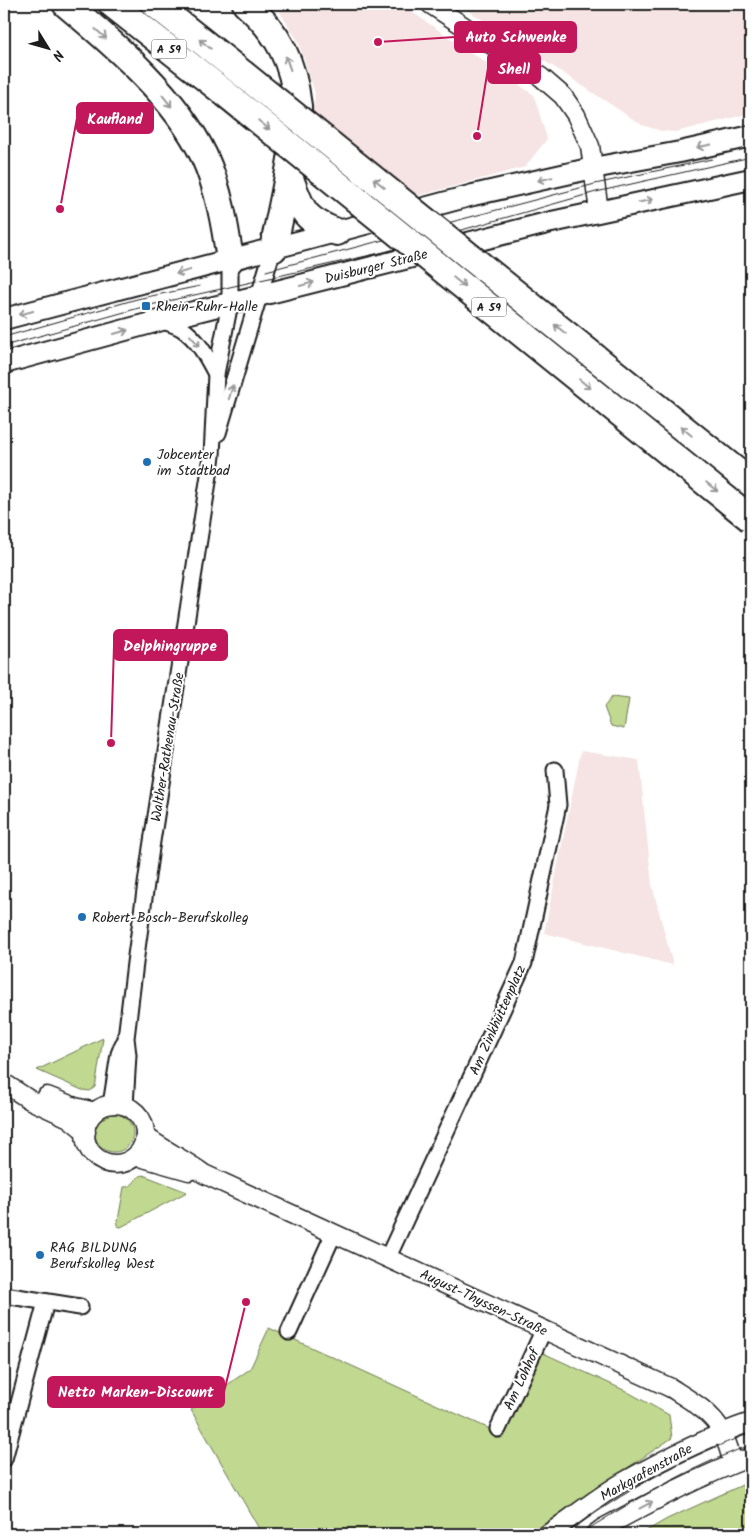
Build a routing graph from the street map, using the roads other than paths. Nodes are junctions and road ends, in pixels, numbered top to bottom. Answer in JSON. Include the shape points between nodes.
{"nodes":[{"id":1,"x":66,"y":4,"type":"edge"},
{"id":2,"x":112,"y":4,"type":"edge"},
{"id":3,"x":155,"y":4,"type":"edge"},
{"id":4,"x":246,"y":4,"type":"edge"},
{"id":5,"x":430,"y":4,"type":"edge"},
{"id":6,"x":751,"y":136,"type":"edge"},
{"id":7,"x":593,"y":168,"type":"junction"},
{"id":8,"x":289,"y":176,"type":"junction"},
{"id":9,"x":751,"y":179,"type":"edge"},
{"id":10,"x":599,"y":211,"type":"junction"},
{"id":11,"x":337,"y":232,"type":"junction"},
{"id":12,"x":273,"y":248,"type":"junction"},
{"id":13,"x":230,"y":260,"type":"junction"},
{"id":14,"x":260,"y":296,"type":"junction"},
{"id":15,"x":230,"y":303,"type":"junction"},
{"id":16,"x":4,"y":319,"type":"edge"},
{"id":17,"x":162,"y":320,"type":"junction"},
{"id":18,"x":4,"y":364,"type":"edge"},
{"id":19,"x":216,"y":374,"type":"junction"},
{"id":20,"x":212,"y":456,"type":"junction"},
{"id":21,"x":751,"y":484,"type":"edge"},
{"id":22,"x":751,"y":518,"type":"edge"},
{"id":23,"x":555,"y":770,"type":"dead end"},
{"id":24,"x":7,"y":1085,"type":"edge"},
{"id":25,"x":111,"y":1108,"type":"junction"},
{"id":26,"x":86,"y":1132,"type":"junction"},
{"id":27,"x":145,"y":1136,"type":"junction"},
{"id":28,"x":136,"y":1156,"type":"junction"},
{"id":29,"x":204,"y":1174,"type":"junction"},
{"id":30,"x":334,"y":1233,"type":"junction"},
{"id":31,"x":388,"y":1257,"type":"junction"},
{"id":32,"x":4,"y":1295,"type":"edge"},
{"id":33,"x":46,"y":1302,"type":"junction"},
{"id":34,"x":80,"y":1307,"type":"dead end"},
{"id":35,"x":544,"y":1330,"type":"junction"},
{"id":36,"x":289,"y":1332,"type":"dead end"},
{"id":37,"x":751,"y":1422,"type":"edge"},
{"id":38,"x":498,"y":1429,"type":"dead end"},
{"id":39,"x":722,"y":1432,"type":"junction"},
{"id":40,"x":751,"y":1457,"type":"edge"},
{"id":41,"x":4,"y":1459,"type":"edge"},
{"id":42,"x":733,"y":1463,"type":"junction"},
{"id":43,"x":548,"y":1534,"type":"edge"},
{"id":44,"x":595,"y":1534,"type":"edge"}],
"edges":[{"from":1,"to":13,"type":"highway","one_way":true,"via":[[103,35],[162,94],[187,127],[213,179]]},
{"from":2,"to":22,"type":"highway","number":"A 59","one_way":true,"bridge":true},
{"from":21,"to":3,"type":"highway","number":"A 59","one_way":true,"bridge":true},
{"from":8,"to":4,"type":"highway","one_way":true,"via":[[298,108],[291,70],[274,32]]},
{"from":5,"to":7,"type":"street","via":[[541,77],[563,96],[590,146]]},
{"from":6,"to":7,"type":"main road","one_way":true},
{"from":7,"to":10,"type":"street"},
{"from":7,"to":11,"type":"main road","one_way":true,"via":[[473,195]]},
{"from":8,"to":11,"type":"highway","via":[[303,212],[318,225]]},
{"from":8,"to":12,"type":"highway"},
{"from":10,"to":9,"type":"main road","name":"Duisburger Straße","one_way":true},
{"from":14,"to":10,"type":"main road","name":"Duisburger Straße","one_way":true},
{"from":11,"to":12,"type":"main road"},
{"from":12,"to":13,"type":"main road"},
{"from":12,"to":14,"type":"street","name":"Walther-Rathenau-Straße"},
{"from":13,"to":15,"type":"street","name":"Walther-Rathenau-Straße"},
{"from":13,"to":16,"type":"main road","one_way":true},
{"from":14,"to":15,"type":"main road","name":"Duisburger Straße"},
{"from":20,"to":14,"type":"street","name":"Walther-Rathenau-Straße","one_way":true},
{"from":15,"to":17,"type":"main road","name":"Duisburger Straße"},
{"from":15,"to":19,"type":"street","name":"Walther-Rathenau-Straße"},
{"from":18,"to":17,"type":"main road","name":"Duisburger Straße","one_way":true},
{"from":17,"to":19,"type":"street","one_way":true,"via":[[192,337]]},
{"from":19,"to":20,"type":"street","name":"Walther-Rathenau-Straße"},
{"from":20,"to":25,"type":"street","name":"Walther-Rathenau-Straße","via":[[151,848],[126,1038],[119,1054]]},
{"from":23,"to":31,"type":"street","name":"Am Zinkhüttenplatz","via":[[558,804],[524,963]]},
{"from":24,"to":25,"type":"street","via":[[35,1091],[75,1107]]},
{"from":24,"to":26,"type":"street","via":[[69,1118]]},
{"from":25,"to":26,"type":"street","via":[[91,1118]]},
{"from":25,"to":27,"type":"street","via":[[135,1112],[141,1119]]},
{"from":26,"to":28,"type":"street","via":[[86,1142],[91,1151],[106,1163],[122,1163]]},
{"from":27,"to":28,"type":"street"},
{"from":27,"to":29,"type":"street","name":"August-Thyssen-Straße"},
{"from":28,"to":29,"type":"street","name":"August-Thyssen-Straße"},
{"from":29,"to":30,"type":"street","name":"August-Thyssen-Straße"},
{"from":30,"to":31,"type":"street","name":"August-Thyssen-Straße"},
{"from":30,"to":36,"type":"street"},
{"from":31,"to":35,"type":"street","name":"August-Thyssen-Straße"},
{"from":32,"to":33,"type":"street"},
{"from":33,"to":34,"type":"street"},
{"from":33,"to":41,"type":"street"},
{"from":35,"to":38,"type":"street","name":"Am Lohhof"},
{"from":35,"to":39,"type":"street","name":"August-Thyssen-Straße","via":[[671,1388],[696,1403],[715,1420]]},
{"from":37,"to":39,"type":"street","name":"Markgrafenstraße"},
{"from":39,"to":42,"type":"street","name":"August-Thyssen-Straße"},
{"from":39,"to":43,"type":"street","name":"Markgrafenstraße","via":[[623,1482]]},
{"from":40,"to":42,"type":"street","name":"Markgrafenstraße"},
{"from":44,"to":42,"type":"street","name":"Markgrafenstraße","one_way":true,"via":[[662,1496]]}]}
